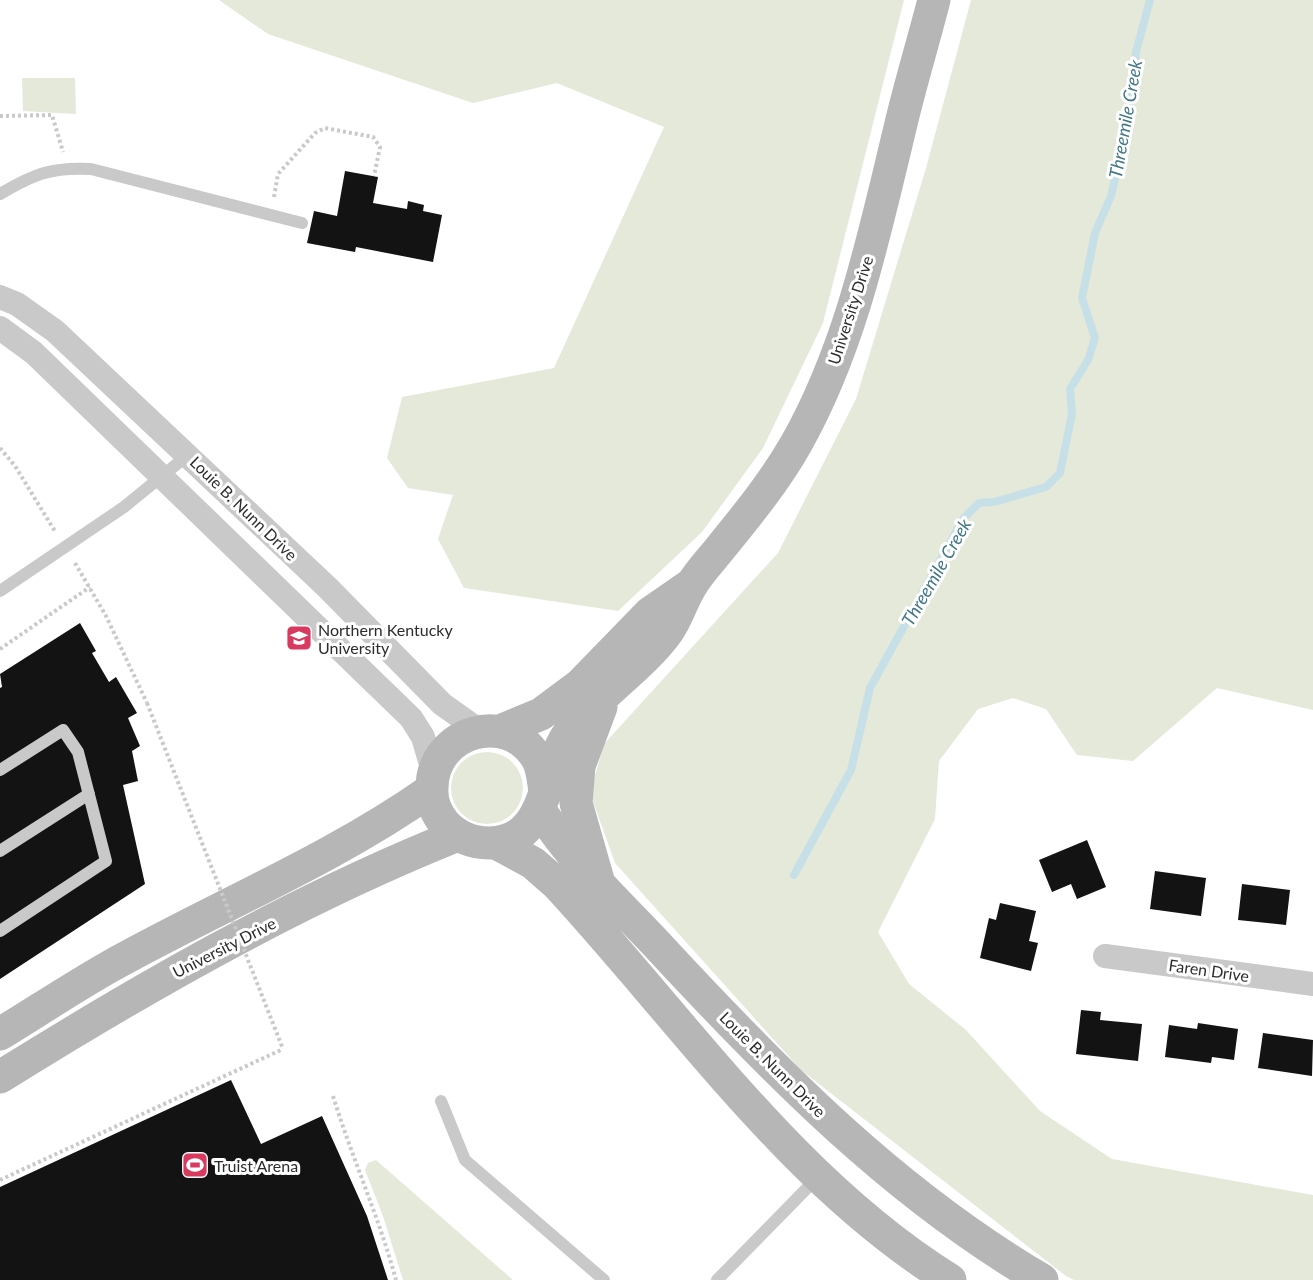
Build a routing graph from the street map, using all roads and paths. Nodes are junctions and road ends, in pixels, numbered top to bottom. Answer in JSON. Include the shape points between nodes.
{"nodes":[{"id":1,"x":934,"y":0,"type":"edge"},
{"id":2,"x":0,"y":116,"type":"edge"},
{"id":3,"x":64,"y":158,"type":"dead end"},
{"id":4,"x":374,"y":176,"type":"dead end"},
{"id":5,"x":0,"y":194,"type":"edge"},
{"id":6,"x":270,"y":215,"type":"junction"},
{"id":7,"x":302,"y":223,"type":"dead end"},
{"id":8,"x":0,"y":297,"type":"edge"},
{"id":9,"x":0,"y":328,"type":"edge"},
{"id":10,"x":0,"y":448,"type":"edge"},
{"id":11,"x":188,"y":455,"type":"junction"},
{"id":12,"x":163,"y":476,"type":"junction"},
{"id":13,"x":57,"y":533,"type":"dead end"},
{"id":14,"x":72,"y":557,"type":"dead end"},
{"id":15,"x":691,"y":585,"type":"junction"},
{"id":16,"x":90,"y":587,"type":"junction"},
{"id":17,"x":0,"y":591,"type":"edge"},
{"id":18,"x":0,"y":649,"type":"edge"},
{"id":19,"x":606,"y":694,"type":"junction"},
{"id":20,"x":490,"y":731,"type":"junction"},
{"id":21,"x":0,"y":770,"type":"edge"},
{"id":22,"x":432,"y":781,"type":"junction"},
{"id":23,"x":88,"y":794,"type":"junction"},
{"id":24,"x":542,"y":800,"type":"junction"},
{"id":25,"x":458,"y":835,"type":"junction"},
{"id":26,"x":496,"y":843,"type":"junction"},
{"id":27,"x":0,"y":851,"type":"edge"},
{"id":28,"x":599,"y":882,"type":"junction"},
{"id":29,"x":0,"y":930,"type":"edge"},
{"id":30,"x":1105,"y":956,"type":"dead end"},
{"id":31,"x":1313,"y":984,"type":"edge"},
{"id":32,"x":0,"y":1034,"type":"edge"},
{"id":33,"x":0,"y":1077,"type":"edge"},
{"id":34,"x":333,"y":1096,"type":"dead end"},
{"id":35,"x":441,"y":1101,"type":"dead end"},
{"id":36,"x":820,"y":1175,"type":"junction"},
{"id":37,"x":0,"y":1180,"type":"edge"},
{"id":38,"x":396,"y":1280,"type":"edge"},
{"id":39,"x":604,"y":1280,"type":"edge"},
{"id":40,"x":717,"y":1280,"type":"edge"},
{"id":41,"x":950,"y":1280,"type":"edge"},
{"id":42,"x":1042,"y":1280,"type":"edge"}],
"edges":[{"from":1,"to":15,"type":"main road","name":"University Drive","via":[[867,262],[831,370],[796,444],[756,504]]},
{"from":2,"to":3,"type":"path","via":[[52,115]]},
{"from":4,"to":6,"type":"path","via":[[380,147],[373,137],[325,128],[315,133],[278,174]]},
{"from":5,"to":6,"type":"lane","via":[[46,170],[91,169]]},
{"from":6,"to":7,"type":"lane"},
{"from":8,"to":11,"type":"street","name":"Louie B. Nunn Drive","via":[[17,303],[55,331]]},
{"from":9,"to":12,"type":"street","name":"Louie B. Nunn Drive","via":[[34,353]]},
{"from":10,"to":13,"type":"path"},
{"from":11,"to":12,"type":"lane"},
{"from":11,"to":20,"type":"street","name":"Louie B. Nunn Drive","via":[[442,704]]},
{"from":12,"to":17,"type":"lane"},
{"from":12,"to":22,"type":"street","name":"Louie B. Nunn Drive","via":[[411,718],[423,737]]},
{"from":14,"to":16,"type":"path"},
{"from":15,"to":19,"type":"main road","name":"University Drive","via":[[668,630]]},
{"from":15,"to":20,"type":"main road","name":"University Drive","via":[[650,613],[580,685],[541,714]]},
{"from":16,"to":18,"type":"path"},
{"from":16,"to":37,"type":"path","bridge":true,"via":[[147,703],[283,1049]]},
{"from":19,"to":24,"type":"main road","name":"University Drive","via":[[570,731]]},
{"from":19,"to":28,"type":"main road","via":[[579,766],[576,803]]},
{"from":20,"to":22,"type":"main road","name":"University Drive","via":[[461,737],[451,744],[442,753]]},
{"from":20,"to":24,"type":"main road","via":[[518,739],[532,752],[542,771]]},
{"from":21,"to":23,"type":"lane","via":[[63,730],[78,752]]},
{"from":22,"to":25,"type":"main road","via":[[436,810]]},
{"from":22,"to":32,"type":"main road","name":"University Drive","via":[[377,827],[109,967]]},
{"from":23,"to":27,"type":"lane"},
{"from":23,"to":29,"type":"lane","via":[[106,861]]},
{"from":24,"to":26,"type":"main road","name":"University Drive","via":[[521,832]]},
{"from":24,"to":28,"type":"main road","name":"Louie B. Nunn Drive","via":[[560,841]]},
{"from":25,"to":26,"type":"main road","via":[[476,843]]},
{"from":25,"to":33,"type":"main road","name":"University Drive","via":[[406,856],[201,958]]},
{"from":26,"to":36,"type":"main road","via":[[533,863],[557,884],[772,1131]]},
{"from":28,"to":42,"type":"main road","name":"Louie B. Nunn Drive","via":[[784,1078],[859,1149],[968,1232]]},
{"from":30,"to":31,"type":"street","name":"Faren Drive"},
{"from":34,"to":38,"type":"path","via":[[382,1229]]},
{"from":35,"to":39,"type":"lane","via":[[465,1160]]},
{"from":36,"to":40,"type":"lane"},
{"from":36,"to":41,"type":"main road","via":[[906,1253]]}]}
